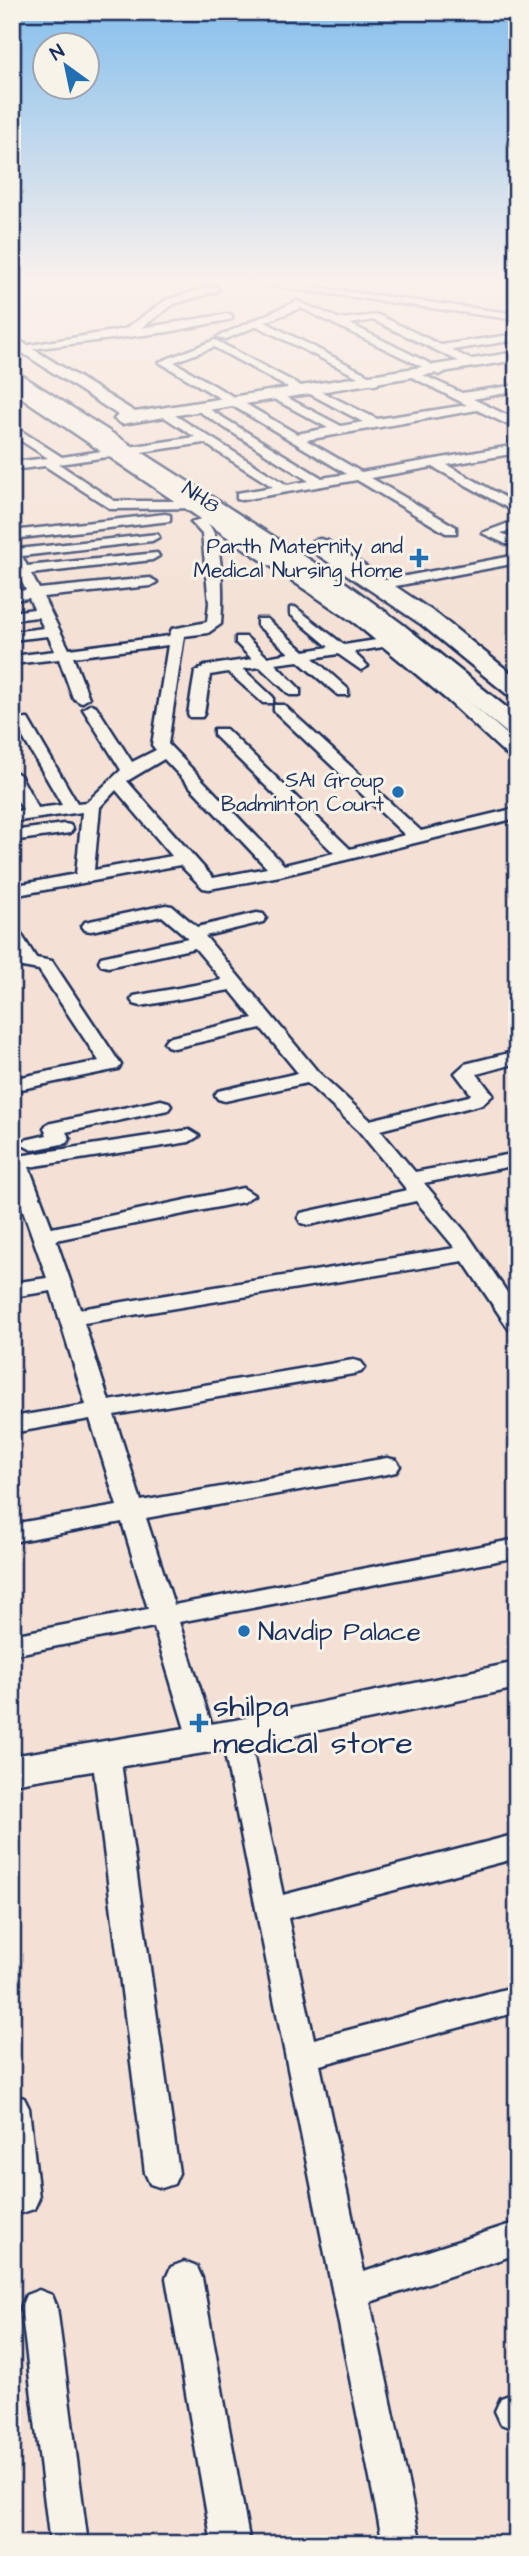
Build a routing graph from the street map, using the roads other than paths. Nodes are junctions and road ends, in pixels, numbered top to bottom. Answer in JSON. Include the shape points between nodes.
{"nodes":[{"id":1,"x":39,"y":400,"type":"edge"},
{"id":2,"x":50,"y":400,"type":"edge"},
{"id":3,"x":99,"y":400,"type":"edge"},
{"id":4,"x":242,"y":400,"type":"edge"},
{"id":5,"x":244,"y":400,"type":"edge"},
{"id":6,"x":284,"y":400,"type":"edge"},
{"id":7,"x":327,"y":400,"type":"edge"},
{"id":8,"x":467,"y":400,"type":"edge"},
{"id":9,"x":237,"y":401,"type":"junction"},
{"id":10,"x":199,"y":407,"type":"junction"},
{"id":11,"x":480,"y":407,"type":"junction"},
{"id":12,"x":164,"y":413,"type":"junction"},
{"id":13,"x":127,"y":419,"type":"junction"},
{"id":14,"x":322,"y":421,"type":"junction"},
{"id":15,"x":514,"y":421,"type":"edge"},
{"id":16,"x":375,"y":423,"type":"junction"},
{"id":17,"x":278,"y":428,"type":"junction"},
{"id":18,"x":12,"y":429,"type":"edge"},
{"id":19,"x":340,"y":430,"type":"junction"},
{"id":20,"x":296,"y":438,"type":"junction"},
{"id":21,"x":207,"y":439,"type":"junction"},
{"id":22,"x":162,"y":446,"type":"junction"},
{"id":23,"x":515,"y":451,"type":"edge"},
{"id":24,"x":187,"y":452,"type":"junction"},
{"id":25,"x":126,"y":453,"type":"junction"},
{"id":26,"x":54,"y":461,"type":"junction"},
{"id":27,"x":435,"y":463,"type":"junction"},
{"id":28,"x":12,"y":466,"type":"edge"},
{"id":29,"x":358,"y":476,"type":"junction"},
{"id":30,"x":321,"y":483,"type":"junction"},
{"id":31,"x":285,"y":489,"type":"junction"},
{"id":32,"x":266,"y":491,"type":"junction"},
{"id":33,"x":236,"y":493,"type":"joint"},
{"id":34,"x":206,"y":509,"type":"junction"},
{"id":35,"x":517,"y":509,"type":"edge"},
{"id":36,"x":272,"y":516,"type":"dead end"},
{"id":37,"x":164,"y":518,"type":"dead end"},
{"id":38,"x":517,"y":524,"type":"edge"},
{"id":39,"x":452,"y":530,"type":"dead end"},
{"id":40,"x":12,"y":535,"type":"edge"},
{"id":41,"x":302,"y":535,"type":"dead end"},
{"id":42,"x":152,"y":537,"type":"dead end"},
{"id":43,"x":517,"y":545,"type":"edge"},
{"id":44,"x":13,"y":551,"type":"edge"},
{"id":45,"x":152,"y":556,"type":"dead end"},
{"id":46,"x":517,"y":559,"type":"edge"},
{"id":47,"x":140,"y":567,"type":"dead end"},
{"id":48,"x":27,"y":581,"type":"junction"},
{"id":49,"x":150,"y":582,"type":"dead end"},
{"id":50,"x":380,"y":585,"type":"junction"},
{"id":51,"x":12,"y":596,"type":"edge"},
{"id":52,"x":295,"y":611,"type":"dead end"},
{"id":53,"x":43,"y":612,"type":"junction"},
{"id":54,"x":12,"y":616,"type":"edge"},
{"id":55,"x":262,"y":622,"type":"dead end"},
{"id":56,"x":52,"y":631,"type":"junction"},
{"id":57,"x":12,"y":636,"type":"edge"},
{"id":58,"x":176,"y":640,"type":"junction"},
{"id":59,"x":241,"y":640,"type":"dead end"},
{"id":60,"x":389,"y":642,"type":"junction"},
{"id":61,"x":341,"y":649,"type":"junction"},
{"id":62,"x":64,"y":654,"type":"junction"},
{"id":63,"x":301,"y":656,"type":"junction"},
{"id":64,"x":12,"y":660,"type":"edge"},
{"id":65,"x":361,"y":666,"type":"dead end"},
{"id":66,"x":266,"y":667,"type":"junction"},
{"id":67,"x":237,"y":672,"type":"junction"},
{"id":68,"x":517,"y":690,"type":"edge"},
{"id":69,"x":295,"y":692,"type":"dead end"},
{"id":70,"x":343,"y":692,"type":"dead end"},
{"id":71,"x":273,"y":704,"type":"joint"},
{"id":72,"x":197,"y":714,"type":"dead end"},
{"id":73,"x":12,"y":726,"type":"edge"},
{"id":74,"x":517,"y":729,"type":"edge"},
{"id":75,"x":220,"y":732,"type":"dead end"},
{"id":76,"x":166,"y":752,"type":"junction"},
{"id":77,"x":517,"y":754,"type":"edge"},
{"id":78,"x":12,"y":775,"type":"edge"},
{"id":79,"x":123,"y":775,"type":"junction"},
{"id":80,"x":92,"y":806,"type":"junction"},
{"id":81,"x":72,"y":808,"type":"junction"},
{"id":82,"x":517,"y":813,"type":"edge"},
{"id":83,"x":33,"y":814,"type":"junction"},
{"id":84,"x":12,"y":817,"type":"edge"},
{"id":85,"x":64,"y":829,"type":"dead end"},
{"id":86,"x":12,"y":836,"type":"edge"},
{"id":87,"x":417,"y":837,"type":"junction"},
{"id":88,"x":346,"y":855,"type":"junction"},
{"id":89,"x":184,"y":859,"type":"junction"},
{"id":90,"x":279,"y":871,"type":"junction"},
{"id":91,"x":85,"y":876,"type":"junction"},
{"id":92,"x":13,"y":890,"type":"edge"},
{"id":93,"x":257,"y":918,"type":"dead end"},
{"id":94,"x":91,"y":926,"type":"dead end"},
{"id":95,"x":12,"y":933,"type":"edge"},
{"id":96,"x":197,"y":937,"type":"junction"},
{"id":97,"x":108,"y":961,"type":"dead end"},
{"id":98,"x":236,"y":983,"type":"junction"},
{"id":99,"x":141,"y":1000,"type":"dead end"},
{"id":100,"x":268,"y":1021,"type":"junction"},
{"id":101,"x":174,"y":1042,"type":"dead end"},
{"id":102,"x":517,"y":1057,"type":"edge"},
{"id":103,"x":311,"y":1076,"type":"junction"},
{"id":104,"x":16,"y":1078,"type":"edge"},
{"id":105,"x":225,"y":1095,"type":"dead end"},
{"id":106,"x":161,"y":1105,"type":"dead end"},
{"id":107,"x":366,"y":1127,"type":"junction"},
{"id":108,"x":189,"y":1136,"type":"dead end"},
{"id":109,"x":14,"y":1156,"type":"edge"},
{"id":110,"x":517,"y":1159,"type":"edge"},
{"id":111,"x":415,"y":1187,"type":"junction"},
{"id":112,"x":243,"y":1195,"type":"dead end"},
{"id":113,"x":34,"y":1210,"type":"junction"},
{"id":114,"x":12,"y":1215,"type":"edge"},
{"id":115,"x":309,"y":1218,"type":"dead end"},
{"id":116,"x":44,"y":1236,"type":"junction"},
{"id":117,"x":468,"y":1253,"type":"junction"},
{"id":118,"x":60,"y":1283,"type":"junction"},
{"id":119,"x":12,"y":1290,"type":"edge"},
{"id":120,"x":70,"y":1318,"type":"junction"},
{"id":121,"x":517,"y":1324,"type":"edge"},
{"id":122,"x":353,"y":1367,"type":"dead end"},
{"id":123,"x":98,"y":1410,"type":"junction"},
{"id":124,"x":12,"y":1424,"type":"edge"},
{"id":125,"x":387,"y":1466,"type":"dead end"},
{"id":126,"x":130,"y":1512,"type":"junction"},
{"id":127,"x":12,"y":1533,"type":"edge"},
{"id":128,"x":517,"y":1548,"type":"edge"},
{"id":129,"x":163,"y":1616,"type":"junction"},
{"id":130,"x":12,"y":1645,"type":"edge"},
{"id":131,"x":517,"y":1675,"type":"edge"},
{"id":132,"x":218,"y":1737,"type":"junction"},
{"id":133,"x":106,"y":1755,"type":"junction"},
{"id":134,"x":12,"y":1770,"type":"edge"},
{"id":135,"x":517,"y":1846,"type":"edge"},
{"id":136,"x":272,"y":1910,"type":"junction"},
{"id":137,"x":517,"y":1999,"type":"edge"},
{"id":138,"x":302,"y":2056,"type":"junction"},
{"id":139,"x":12,"y":2108,"type":"edge"},
{"id":140,"x":163,"y":2174,"type":"dead end"},
{"id":141,"x":22,"y":2198,"type":"dead end"},
{"id":142,"x":517,"y":2238,"type":"edge"},
{"id":143,"x":184,"y":2278,"type":"dead end"},
{"id":144,"x":352,"y":2292,"type":"junction"},
{"id":145,"x":39,"y":2307,"type":"dead end"},
{"id":146,"x":69,"y":2544,"type":"edge"},
{"id":147,"x":231,"y":2544,"type":"edge"},
{"id":148,"x":402,"y":2544,"type":"edge"}],
"edges":[{"from":1,"to":25,"type":"street"},
{"from":2,"to":25,"type":"main road","name":"NH8"},
{"from":3,"to":13,"type":"main road","name":"NH8"},
{"from":4,"to":9,"type":"street"},
{"from":5,"to":9,"type":"street"},
{"from":6,"to":14,"type":"street"},
{"from":7,"to":16,"type":"street"},
{"from":8,"to":11,"type":"street"},
{"from":9,"to":10,"type":"street"},
{"from":9,"to":17,"type":"street"},
{"from":10,"to":12,"type":"street"},
{"from":10,"to":30,"type":"street"},
{"from":11,"to":15,"type":"street"},
{"from":11,"to":16,"type":"street"},
{"from":12,"to":13,"type":"street"},
{"from":12,"to":21,"type":"street"},
{"from":13,"to":22,"type":"main road","name":"NH8"},
{"from":14,"to":17,"type":"street"},
{"from":14,"to":19,"type":"street"},
{"from":16,"to":19,"type":"street"},
{"from":17,"to":20,"type":"street"},
{"from":18,"to":26,"type":"street"},
{"from":19,"to":20,"type":"street"},
{"from":20,"to":29,"type":"street"},
{"from":21,"to":24,"type":"street"},
{"from":21,"to":31,"type":"street"},
{"from":22,"to":24,"type":"main road","name":"NH8"},
{"from":22,"to":25,"type":"street"},
{"from":23,"to":27,"type":"street"},
{"from":24,"to":32,"type":"street"},
{"from":25,"to":26,"type":"street"},
{"from":25,"to":34,"type":"main road","name":"NH8"},
{"from":26,"to":28,"type":"street"},
{"from":26,"to":34,"type":"street","via":[[111,505]]},
{"from":27,"to":29,"type":"street"},
{"from":27,"to":35,"type":"street"},
{"from":29,"to":30,"type":"street"},
{"from":29,"to":39,"type":"street"},
{"from":30,"to":31,"type":"street"},
{"from":31,"to":32,"type":"street"},
{"from":32,"to":33,"type":"street"},
{"from":33,"to":36,"type":"main road","name":"NH8"},
{"from":34,"to":58,"type":"street","via":[[198,522],[209,533],[214,624],[203,630],[177,632]]},
{"from":34,"to":60,"type":"street"},
{"from":34,"to":74,"type":"main road","name":"NH8","via":[[393,628]]},
{"from":37,"to":40,"type":"street"},
{"from":38,"to":43,"type":"street","via":[[489,533]]},
{"from":41,"to":50,"type":"main road"},
{"from":42,"to":44,"type":"street"},
{"from":44,"to":48,"type":"street"},
{"from":45,"to":48,"type":"street"},
{"from":46,"to":50,"type":"street"},
{"from":47,"to":48,"type":"street"},
{"from":48,"to":49,"type":"street"},
{"from":48,"to":51,"type":"street"},
{"from":48,"to":53,"type":"street"},
{"from":50,"to":68,"type":"main road","via":[[420,607]]},
{"from":52,"to":61,"type":"street"},
{"from":53,"to":54,"type":"street"},
{"from":53,"to":56,"type":"street"},
{"from":55,"to":63,"type":"street"},
{"from":56,"to":57,"type":"street"},
{"from":56,"to":62,"type":"street"},
{"from":58,"to":62,"type":"street"},
{"from":58,"to":76,"type":"street","via":[[160,736]]},
{"from":59,"to":66,"type":"street"},
{"from":60,"to":61,"type":"street"},
{"from":60,"to":77,"type":"street"},
{"from":61,"to":63,"type":"street"},
{"from":61,"to":65,"type":"street"},
{"from":62,"to":64,"type":"street"},
{"from":62,"to":79,"type":"street"},
{"from":63,"to":66,"type":"street"},
{"from":63,"to":70,"type":"street"},
{"from":66,"to":67,"type":"street"},
{"from":66,"to":69,"type":"street"},
{"from":67,"to":71,"type":"street"},
{"from":67,"to":72,"type":"street","via":[[202,671]]},
{"from":71,"to":87,"type":"street"},
{"from":73,"to":81,"type":"street","via":[[22,722]]},
{"from":75,"to":88,"type":"street"},
{"from":76,"to":79,"type":"street"},
{"from":76,"to":90,"type":"street"},
{"from":78,"to":83,"type":"street"},
{"from":79,"to":80,"type":"street"},
{"from":79,"to":89,"type":"street"},
{"from":80,"to":81,"type":"street"},
{"from":80,"to":91,"type":"street"},
{"from":81,"to":83,"type":"street"},
{"from":82,"to":87,"type":"street"},
{"from":83,"to":84,"type":"street"},
{"from":85,"to":86,"type":"street"},
{"from":87,"to":88,"type":"street"},
{"from":88,"to":90,"type":"street"},
{"from":89,"to":90,"type":"street","via":[[208,884]]},
{"from":89,"to":91,"type":"street"},
{"from":91,"to":92,"type":"street"},
{"from":93,"to":96,"type":"street"},
{"from":94,"to":96,"type":"street","via":[[166,910]]},
{"from":95,"to":104,"type":"street","via":[[29,963],[46,965],[111,1065]]},
{"from":96,"to":97,"type":"street"},
{"from":96,"to":98,"type":"street"},
{"from":98,"to":99,"type":"street"},
{"from":98,"to":100,"type":"street"},
{"from":100,"to":101,"type":"street"},
{"from":100,"to":103,"type":"street"},
{"from":102,"to":107,"type":"street","via":[[465,1073],[483,1095],[477,1100]]},
{"from":103,"to":105,"type":"street"},
{"from":103,"to":107,"type":"street"},
{"from":106,"to":109,"type":"street","via":[[54,1128],[60,1139]]},
{"from":107,"to":111,"type":"street"},
{"from":108,"to":109,"type":"street"},
{"from":109,"to":113,"type":"street"},
{"from":110,"to":111,"type":"street"},
{"from":111,"to":115,"type":"street"},
{"from":111,"to":117,"type":"street"},
{"from":112,"to":116,"type":"street"},
{"from":113,"to":114,"type":"street"},
{"from":113,"to":116,"type":"street"},
{"from":116,"to":118,"type":"street"},
{"from":117,"to":120,"type":"street"},
{"from":117,"to":121,"type":"street"},
{"from":118,"to":119,"type":"street"},
{"from":118,"to":120,"type":"street"},
{"from":120,"to":123,"type":"street"},
{"from":122,"to":123,"type":"street"},
{"from":123,"to":124,"type":"street"},
{"from":123,"to":126,"type":"street"},
{"from":125,"to":126,"type":"street"},
{"from":126,"to":127,"type":"street"},
{"from":126,"to":129,"type":"street"},
{"from":128,"to":129,"type":"street"},
{"from":129,"to":130,"type":"street"},
{"from":129,"to":132,"type":"street"},
{"from":131,"to":132,"type":"street"},
{"from":132,"to":133,"type":"street"},
{"from":132,"to":136,"type":"street"},
{"from":133,"to":134,"type":"street"},
{"from":133,"to":140,"type":"street"},
{"from":135,"to":136,"type":"street"},
{"from":136,"to":138,"type":"street"},
{"from":137,"to":138,"type":"street"},
{"from":138,"to":144,"type":"street"},
{"from":139,"to":141,"type":"street"},
{"from":142,"to":144,"type":"street"},
{"from":143,"to":147,"type":"street"},
{"from":144,"to":148,"type":"street"},
{"from":145,"to":146,"type":"street"}]}
